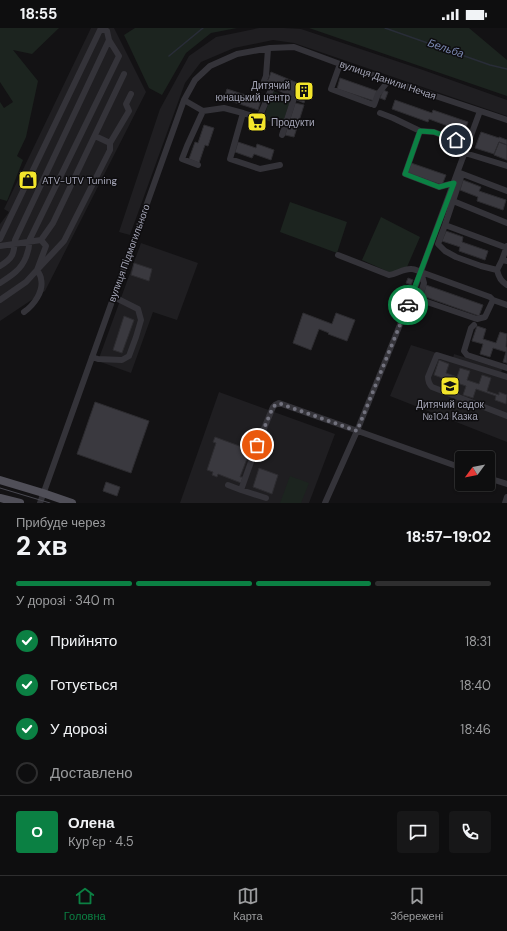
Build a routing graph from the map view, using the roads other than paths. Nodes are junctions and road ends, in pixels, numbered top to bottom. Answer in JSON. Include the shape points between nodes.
{"nodes":[{"id":1,"x":109,"y":40,"type":"junction"},
{"id":2,"x":268,"y":49,"type":"junction"},
{"id":3,"x":340,"y":64,"type":"junction"},
{"id":4,"x":124,"y":74,"type":"dead end"},
{"id":5,"x":389,"y":80,"type":"junction"},
{"id":6,"x":273,"y":85,"type":"junction"},
{"id":7,"x":131,"y":94,"type":"dead end"},
{"id":8,"x":184,"y":100,"type":"junction"},
{"id":9,"x":203,"y":111,"type":"junction"},
{"id":10,"x":480,"y":111,"type":"junction"},
{"id":11,"x":243,"y":113,"type":"junction"},
{"id":12,"x":380,"y":113,"type":"dead end"},
{"id":13,"x":507,"y":120,"type":"edge"},
{"id":14,"x":420,"y":131,"type":"junction"},
{"id":15,"x":282,"y":134,"type":"dead end"},
{"id":16,"x":95,"y":136,"type":"junction"},
{"id":17,"x":110,"y":143,"type":"junction"},
{"id":18,"x":468,"y":145,"type":"junction"},
{"id":19,"x":464,"y":153,"type":"junction"},
{"id":20,"x":198,"y":165,"type":"dead end"},
{"id":21,"x":280,"y":165,"type":"dead end"},
{"id":22,"x":507,"y":166,"type":"edge"},
{"id":23,"x":460,"y":173,"type":"junction"},
{"id":24,"x":454,"y":183,"type":"junction"},
{"id":25,"x":507,"y":191,"type":"edge"},
{"id":26,"x":453,"y":201,"type":"junction"},
{"id":27,"x":507,"y":222,"type":"edge"},
{"id":28,"x":445,"y":225,"type":"junction"},
{"id":29,"x":0,"y":239,"type":"edge"},
{"id":30,"x":41,"y":240,"type":"junction"},
{"id":31,"x":29,"y":241,"type":"junction"},
{"id":32,"x":15,"y":244,"type":"junction"},
{"id":33,"x":0,"y":246,"type":"edge"},
{"id":34,"x":507,"y":247,"type":"edge"},
{"id":35,"x":338,"y":254,"type":"dead end"},
{"id":36,"x":505,"y":260,"type":"edge"},
{"id":37,"x":0,"y":266,"type":"edge"},
{"id":38,"x":37,"y":270,"type":"junction"},
{"id":39,"x":497,"y":270,"type":"junction"},
{"id":40,"x":421,"y":272,"type":"junction"},
{"id":41,"x":0,"y":283,"type":"edge"},
{"id":42,"x":507,"y":285,"type":"edge"},
{"id":43,"x":114,"y":297,"type":"junction"},
{"id":44,"x":0,"y":300,"type":"edge"},
{"id":45,"x":493,"y":300,"type":"junction"},
{"id":46,"x":507,"y":305,"type":"edge"},
{"id":47,"x":24,"y":312,"type":"dead end"},
{"id":48,"x":474,"y":324,"type":"dead end"},
{"id":49,"x":92,"y":357,"type":"junction"},
{"id":50,"x":507,"y":368,"type":"edge"},
{"id":51,"x":507,"y":377,"type":"edge"},
{"id":52,"x":507,"y":416,"type":"edge"},
{"id":53,"x":357,"y":431,"type":"junction"},
{"id":54,"x":455,"y":466,"type":"edge"},
{"id":55,"x":0,"y":480,"type":"edge"},
{"id":56,"x":495,"y":480,"type":"edge"},
{"id":57,"x":507,"y":484,"type":"edge"},
{"id":58,"x":228,"y":485,"type":"dead end"},
{"id":59,"x":241,"y":490,"type":"junction"},
{"id":60,"x":43,"y":493,"type":"junction"},
{"id":61,"x":507,"y":497,"type":"edge"},
{"id":62,"x":0,"y":498,"type":"edge"},
{"id":63,"x":266,"y":498,"type":"dead end"},
{"id":64,"x":20,"y":503,"type":"edge"},
{"id":65,"x":40,"y":503,"type":"edge"},
{"id":66,"x":72,"y":503,"type":"edge"},
{"id":67,"x":325,"y":503,"type":"edge"},
{"id":68,"x":505,"y":503,"type":"edge"}],
"edges":[{"from":1,"to":29,"type":"street","via":[[107,31],[101,28]]},
{"from":1,"to":31,"type":"street","via":[[119,56]]},
{"from":1,"to":32,"type":"street"},
{"from":2,"to":3,"type":"street","name":"вулиця Данили Нечая","via":[[294,47]]},
{"from":2,"to":6,"type":"street","via":[[264,81]]},
{"from":2,"to":8,"type":"street","name":"вулиця Підмогильного","via":[[237,54],[210,66],[195,80]]},
{"from":3,"to":5,"type":"street","name":"вулиця Данили Нечая"},
{"from":3,"to":5,"type":"street","via":[[331,89],[372,104]]},
{"from":4,"to":16,"type":"street"},
{"from":5,"to":10,"type":"street","name":"вулиця Данили Нечая"},
{"from":6,"to":11,"type":"street","via":[[260,118]]},
{"from":6,"to":15,"type":"street","via":[[295,95]]},
{"from":7,"to":17,"type":"street","via":[[126,104],[129,111]]},
{"from":8,"to":9,"type":"street"},
{"from":8,"to":43,"type":"street","name":"вулиця Підмогильного"},
{"from":9,"to":11,"type":"street","via":[[224,108]]},
{"from":9,"to":20,"type":"street","via":[[182,159]]},
{"from":10,"to":13,"type":"street","name":"вулиця Данили Нечая"},
{"from":10,"to":18,"type":"street"},
{"from":11,"to":21,"type":"street","via":[[230,159],[260,169]]},
{"from":12,"to":14,"type":"street"},
{"from":14,"to":18,"type":"street","via":[[434,132]]},
{"from":14,"to":24,"type":"street","via":[[405,174],[439,187]]},
{"from":16,"to":17,"type":"street"},
{"from":16,"to":30,"type":"street","via":[[53,223]]},
{"from":17,"to":38,"type":"street","via":[[110,150],[64,241]]},
{"from":18,"to":19,"type":"street"},
{"from":19,"to":22,"type":"street"},
{"from":19,"to":23,"type":"street"},
{"from":23,"to":24,"type":"street"},
{"from":23,"to":25,"type":"street"},
{"from":23,"to":26,"type":"street"},
{"from":24,"to":40,"type":"street"},
{"from":26,"to":27,"type":"street"},
{"from":26,"to":28,"type":"street"},
{"from":28,"to":34,"type":"street"},
{"from":28,"to":39,"type":"street","via":[[438,244],[444,251]]},
{"from":30,"to":31,"type":"street"},
{"from":30,"to":38,"type":"street","via":[[46,246]]},
{"from":31,"to":32,"type":"street"},
{"from":31,"to":41,"type":"street","via":[[30,247],[24,262],[14,274]]},
{"from":32,"to":33,"type":"street"},
{"from":32,"to":37,"type":"street","via":[[11,257]]},
{"from":34,"to":36,"type":"street"},
{"from":35,"to":40,"type":"street","via":[[389,275],[406,269]]},
{"from":36,"to":39,"type":"street"},
{"from":38,"to":44,"type":"street","via":[[26,282]]},
{"from":38,"to":47,"type":"street","via":[[42,288],[29,309]]},
{"from":39,"to":42,"type":"street","via":[[498,277]]},
{"from":40,"to":45,"type":"street"},
{"from":40,"to":45,"type":"street","via":[[424,283],[420,296],[424,301],[477,319],[485,317]]},
{"from":40,"to":53,"type":"street"},
{"from":43,"to":49,"type":"street","name":"вулиця Підмогильного"},
{"from":43,"to":49,"type":"street","via":[[138,309],[141,320],[136,337],[129,356],[122,360]]},
{"from":45,"to":46,"type":"street"},
{"from":48,"to":50,"type":"street","via":[[464,350],[467,355]]},
{"from":49,"to":60,"type":"street","name":"вулиця Підмогильного"},
{"from":51,"to":52,"type":"street","via":[[437,355],[428,383],[432,387]]},
{"from":53,"to":54,"type":"street"},
{"from":53,"to":59,"type":"street","via":[[281,404],[275,405]]},
{"from":53,"to":67,"type":"street"},
{"from":55,"to":60,"type":"main road"},
{"from":56,"to":57,"type":"street"},
{"from":58,"to":59,"type":"street"},
{"from":59,"to":63,"type":"street"},
{"from":60,"to":65,"type":"street","name":"вулиця Підмогильного"},
{"from":60,"to":66,"type":"main road"},
{"from":61,"to":68,"type":"street"},
{"from":62,"to":64,"type":"main road"}]}
